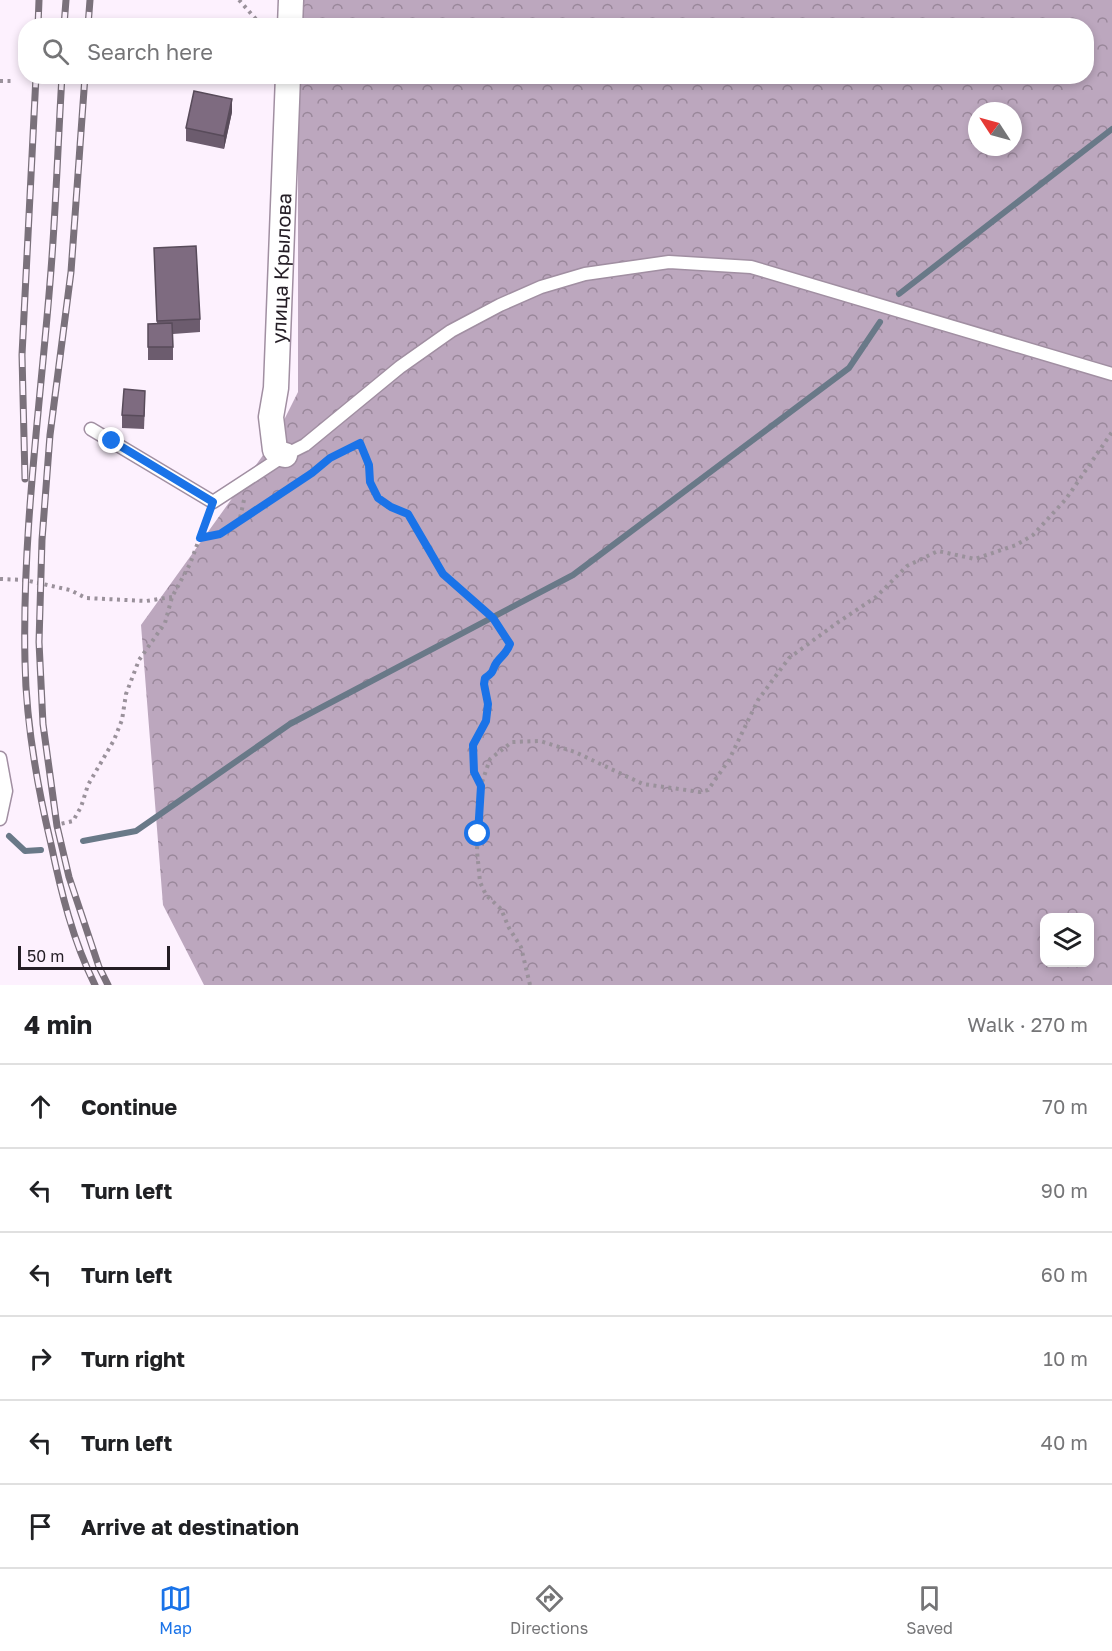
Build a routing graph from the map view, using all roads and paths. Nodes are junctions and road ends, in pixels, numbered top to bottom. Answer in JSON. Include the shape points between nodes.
{"nodes":[{"id":1,"x":239,"y":0,"type":"edge"},
{"id":2,"x":291,"y":0,"type":"edge"},
{"id":3,"x":255,"y":18,"type":"edge"},
{"id":4,"x":290,"y":18,"type":"edge"},
{"id":5,"x":0,"y":81,"type":"edge"},
{"id":6,"x":12,"y":81,"type":"dead end"},
{"id":7,"x":288,"y":84,"type":"edge"},
{"id":8,"x":1112,"y":374,"type":"edge"},
{"id":9,"x":91,"y":429,"type":"dead end"},
{"id":10,"x":1112,"y":432,"type":"edge"},
{"id":11,"x":285,"y":455,"type":"junction"},
{"id":12,"x":248,"y":495,"type":"dead end"},
{"id":13,"x":213,"y":502,"type":"junction"},
{"id":14,"x":241,"y":521,"type":"junction"},
{"id":15,"x":200,"y":538,"type":"junction"},
{"id":16,"x":0,"y":579,"type":"edge"},
{"id":17,"x":171,"y":597,"type":"junction"},
{"id":18,"x":0,"y":758,"type":"edge"},
{"id":19,"x":481,"y":786,"type":"junction"},
{"id":20,"x":0,"y":819,"type":"edge"},
{"id":21,"x":46,"y":827,"type":"dead end"},
{"id":22,"x":530,"y":985,"type":"edge"}],
"edges":[{"from":1,"to":3,"type":"path"},
{"from":2,"to":4,"type":"street"},
{"from":5,"to":6,"type":"path"},
{"from":7,"to":11,"type":"street","name":"улица Крылова","via":[[272,417],[275,450]]},
{"from":8,"to":11,"type":"lane","via":[[751,267],[669,262],[585,274],[500,305],[451,331],[305,444]]},
{"from":9,"to":13,"type":"lane"},
{"from":10,"to":19,"type":"path","via":[[1066,499],[1033,535],[975,560],[938,551],[907,566],[876,597],[789,658],[758,700],[729,760],[708,790],[643,784],[575,752],[540,741],[512,742],[490,759]]},
{"from":11,"to":13,"type":"lane"},
{"from":12,"to":14,"type":"path","via":[[243,500]]},
{"from":13,"to":15,"type":"path"},
{"from":14,"to":15,"type":"path","via":[[220,534]]},
{"from":14,"to":19,"type":"path","via":[[330,458],[360,443],[378,498],[408,514],[443,574],[493,618],[510,644],[485,678],[486,721],[473,745],[474,772]]},
{"from":15,"to":17,"type":"path"},
{"from":16,"to":17,"type":"path","via":[[25,580],[70,590],[86,598],[146,601]]},
{"from":17,"to":21,"type":"path","via":[[165,623],[139,660],[126,694],[122,720],[88,785],[81,807],[73,821]]},
{"from":18,"to":20,"type":"lane","via":[[6,791]]},
{"from":19,"to":22,"type":"path","via":[[477,851],[480,882],[486,895],[501,909],[521,947]]}]}
